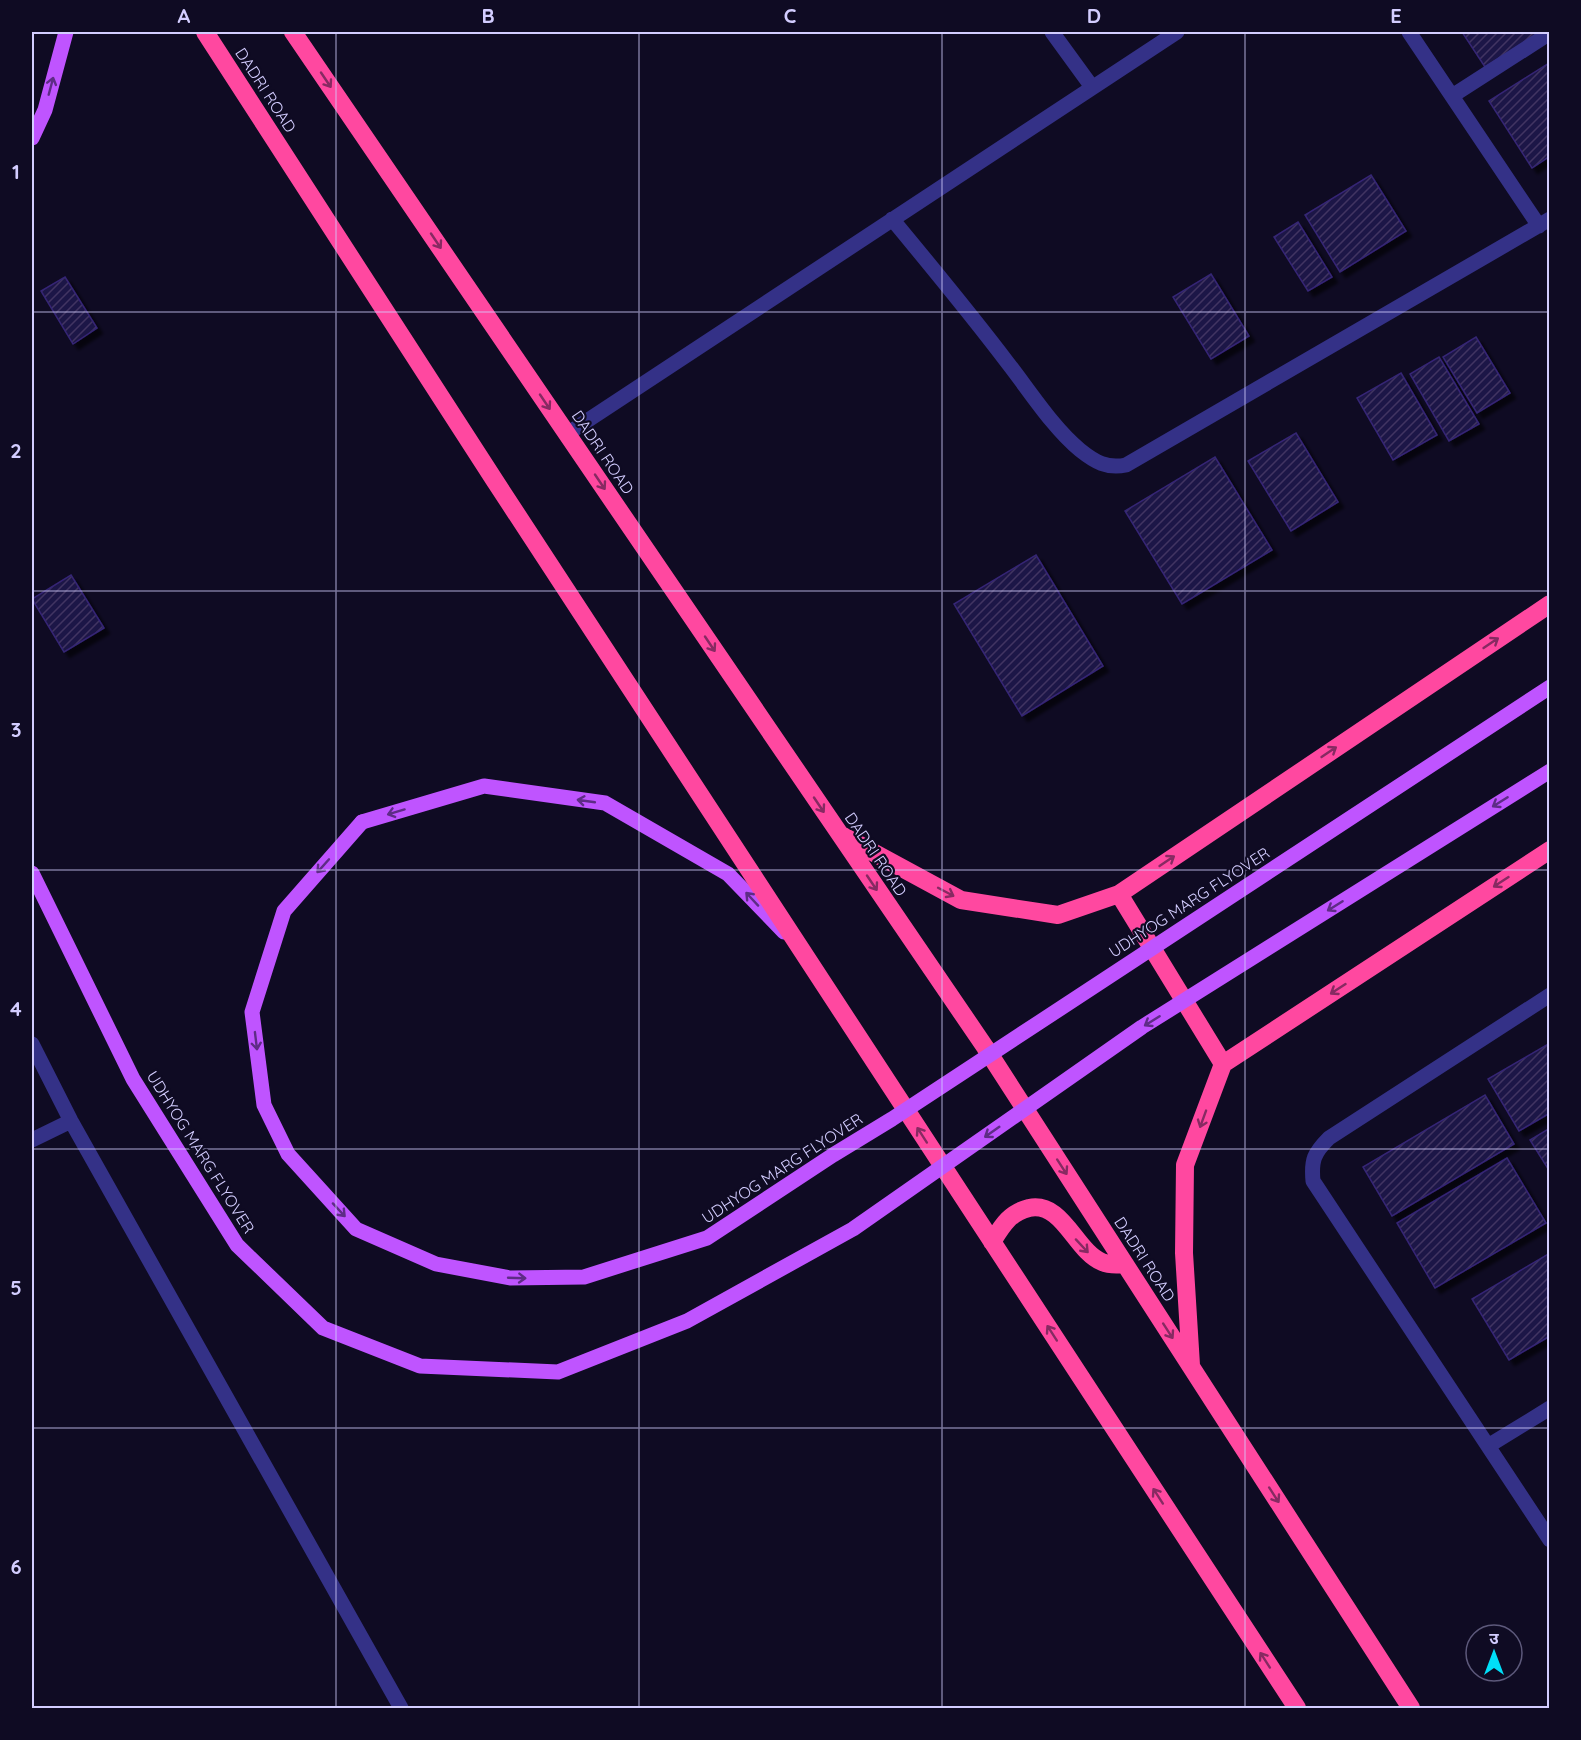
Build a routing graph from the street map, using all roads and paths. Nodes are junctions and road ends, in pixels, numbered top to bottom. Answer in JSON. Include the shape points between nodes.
{"nodes":[{"id":1,"x":66,"y":32,"type":"edge"},
{"id":2,"x":205,"y":32,"type":"edge"},
{"id":3,"x":293,"y":32,"type":"edge"},
{"id":4,"x":1052,"y":32,"type":"edge"},
{"id":5,"x":1177,"y":32,"type":"edge"},
{"id":6,"x":1409,"y":32,"type":"edge"},
{"id":7,"x":1550,"y":33,"type":"edge"},
{"id":8,"x":1092,"y":87,"type":"junction"},
{"id":9,"x":1452,"y":96,"type":"junction"},
{"id":10,"x":32,"y":138,"type":"edge"},
{"id":11,"x":892,"y":219,"type":"junction"},
{"id":12,"x":1544,"y":222,"type":"edge"},
{"id":13,"x":567,"y":434,"type":"junction"},
{"id":14,"x":1550,"y":604,"type":"edge"},
{"id":15,"x":1550,"y":687,"type":"edge"},
{"id":16,"x":1550,"y":771,"type":"edge"},
{"id":17,"x":839,"y":834,"type":"junction"},
{"id":18,"x":1550,"y":850,"type":"edge"},
{"id":19,"x":32,"y":873,"type":"edge"},
{"id":20,"x":1119,"y":894,"type":"junction"},
{"id":21,"x":806,"y":957,"type":"junction"},
{"id":22,"x":1550,"y":995,"type":"edge"},
{"id":23,"x":32,"y":1044,"type":"edge"},
{"id":24,"x":1223,"y":1064,"type":"junction"},
{"id":25,"x":71,"y":1121,"type":"junction"},
{"id":26,"x":32,"y":1140,"type":"edge"},
{"id":27,"x":992,"y":1242,"type":"junction"},
{"id":28,"x":1125,"y":1264,"type":"junction"},
{"id":29,"x":1191,"y":1366,"type":"junction"},
{"id":30,"x":1550,"y":1408,"type":"edge"},
{"id":31,"x":1488,"y":1446,"type":"junction"},
{"id":32,"x":1550,"y":1540,"type":"edge"},
{"id":33,"x":401,"y":1708,"type":"edge"},
{"id":34,"x":1297,"y":1708,"type":"edge"},
{"id":35,"x":1412,"y":1708,"type":"edge"}],
"edges":[{"from":10,"to":1,"type":"main road","one_way":true,"via":[[45,110]]},
{"from":2,"to":21,"type":"highway","name":"DADRI ROAD"},
{"from":3,"to":13,"type":"highway","name":"DADRI ROAD","one_way":true},
{"from":4,"to":8,"type":"street"},
{"from":5,"to":8,"type":"street"},
{"from":6,"to":9,"type":"street"},
{"from":7,"to":9,"type":"street"},
{"from":8,"to":11,"type":"street"},
{"from":9,"to":12,"type":"street"},
{"from":11,"to":12,"type":"street","via":[[1058,428],[1080,450],[1114,468],[1126,465]]},
{"from":11,"to":13,"type":"street"},
{"from":13,"to":17,"type":"highway","name":"DADRI ROAD","one_way":true},
{"from":20,"to":14,"type":"highway","one_way":true},
{"from":21,"to":15,"type":"main road","name":"UDHYOG MARG FLYOVER","one_way":true,"bridge":true,"via":[[728,873],[605,803],[484,786],[362,822],[284,911],[252,1012],[264,1105],[288,1154],[356,1229],[436,1264],[510,1278],[584,1277],[707,1238]]},
{"from":16,"to":19,"type":"main road","name":"UDHYOG MARG FLYOVER","one_way":true,"bridge":true,"via":[[1142,1027],[853,1229],[687,1321],[558,1372],[420,1366],[323,1328],[237,1245],[133,1079]]},
{"from":17,"to":20,"type":"highway","one_way":true,"via":[[961,900],[1058,915]]},
{"from":17,"to":28,"type":"highway","name":"DADRI ROAD","one_way":true},
{"from":18,"to":24,"type":"highway","one_way":true},
{"from":20,"to":24,"type":"highway"},
{"from":27,"to":21,"type":"highway","name":"DADRI ROAD","one_way":true},
{"from":22,"to":31,"type":"street","via":[[1329,1138],[1316,1151],[1312,1167],[1313,1181]]},
{"from":23,"to":25,"type":"street"},
{"from":24,"to":29,"type":"highway","one_way":true,"via":[[1185,1166],[1184,1253]]},
{"from":25,"to":26,"type":"street"},
{"from":25,"to":33,"type":"street"},
{"from":27,"to":28,"type":"highway","one_way":true,"via":[[1014,1213],[1041,1207],[1052,1212],[1084,1249],[1101,1262]]},
{"from":34,"to":27,"type":"highway","name":"DADRI ROAD","one_way":true},
{"from":28,"to":29,"type":"highway","name":"DADRI ROAD","one_way":true},
{"from":29,"to":35,"type":"highway","name":"DADRI ROAD","one_way":true},
{"from":30,"to":31,"type":"street"},
{"from":31,"to":32,"type":"street"}]}
